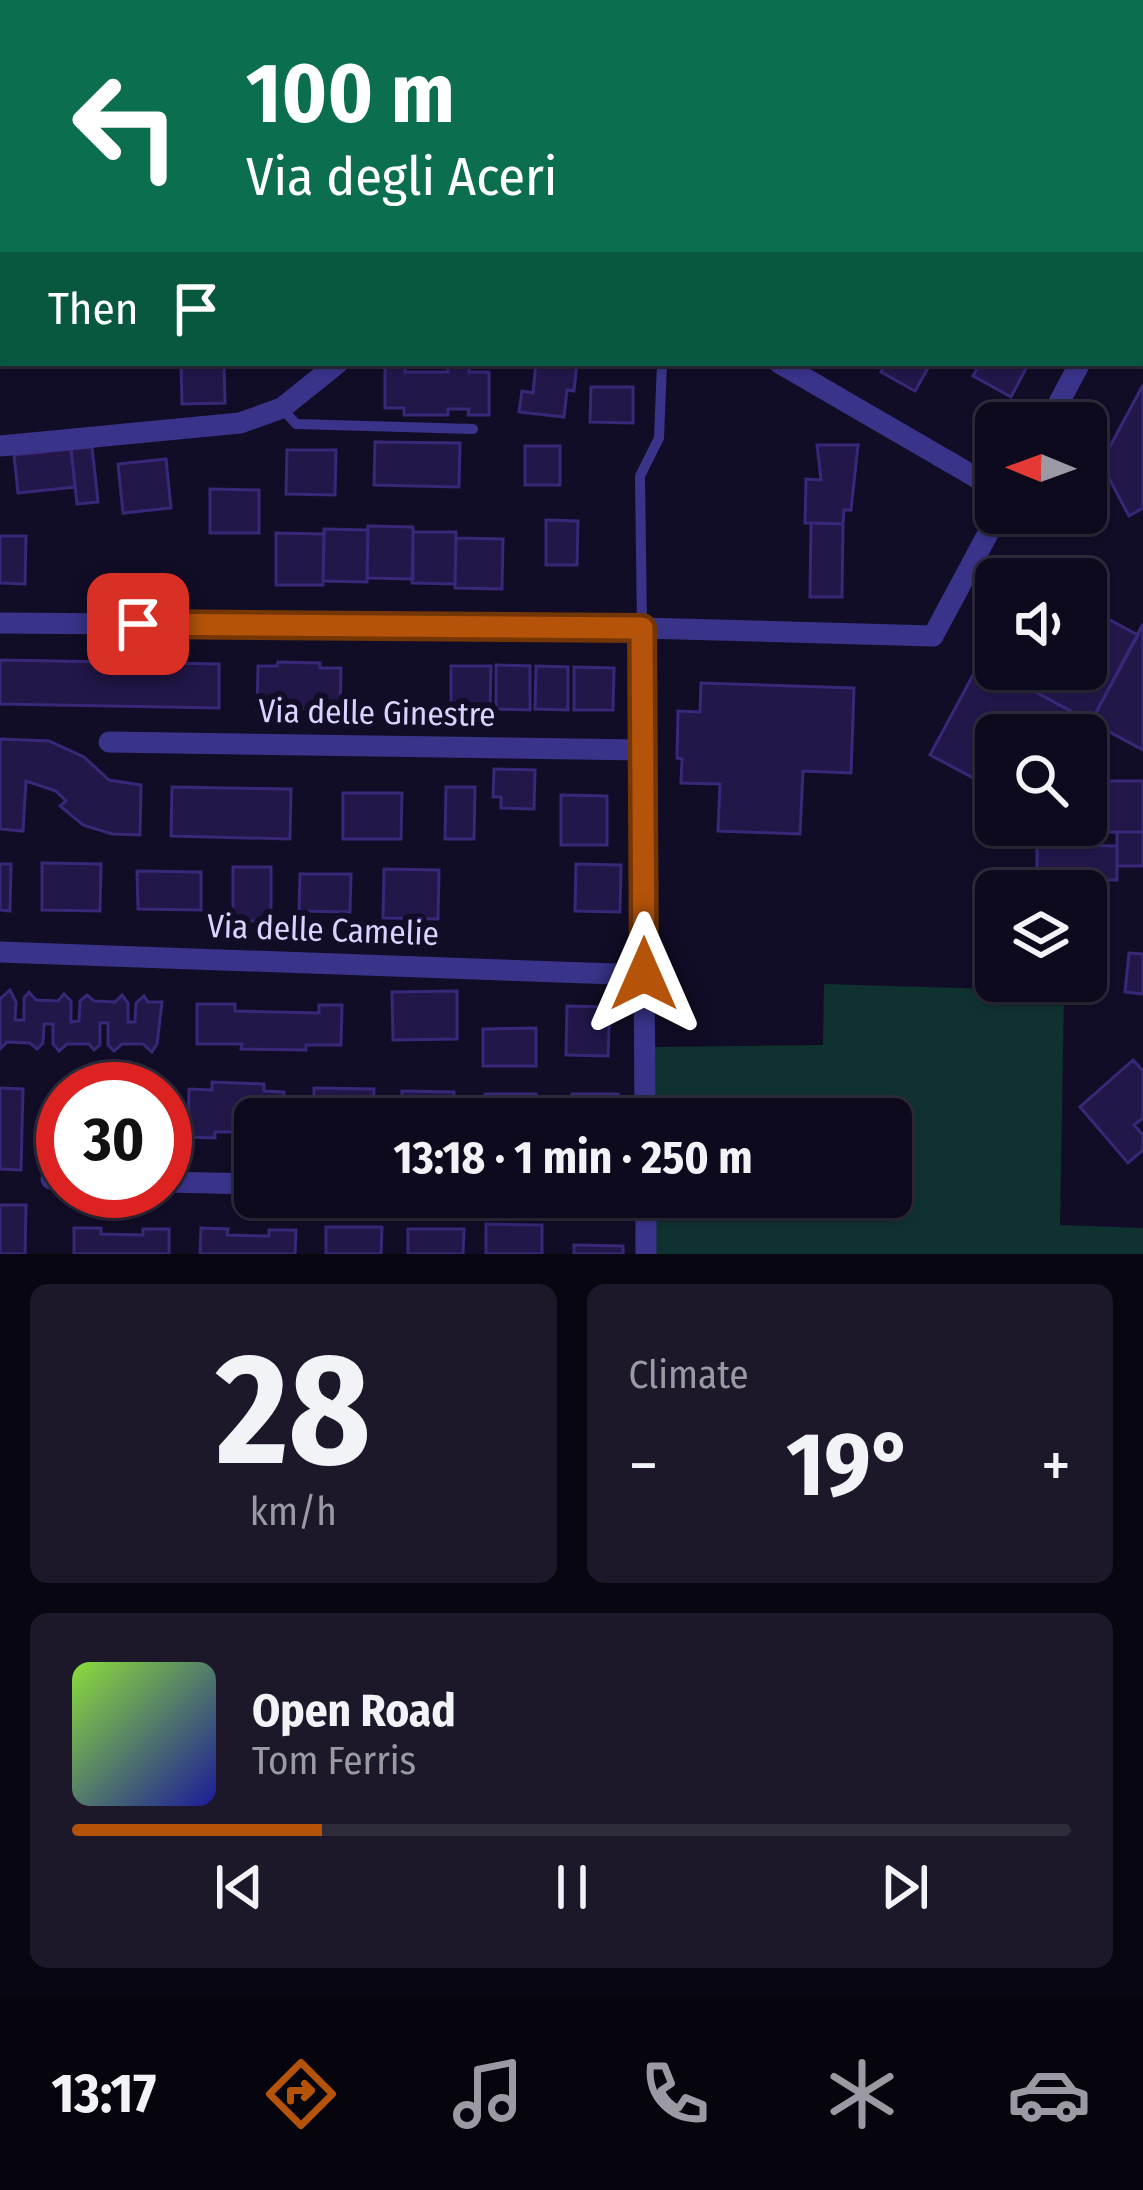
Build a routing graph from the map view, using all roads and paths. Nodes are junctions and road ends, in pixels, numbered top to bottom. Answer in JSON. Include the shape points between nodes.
{"nodes":[{"id":1,"x":334,"y":366,"type":"edge"},
{"id":2,"x":662,"y":366,"type":"edge"},
{"id":3,"x":784,"y":366,"type":"edge"},
{"id":4,"x":1078,"y":366,"type":"edge"},
{"id":5,"x":1059,"y":402,"type":"edge"},
{"id":6,"x":282,"y":407,"type":"junction"},
{"id":7,"x":473,"y":429,"type":"dead end"},
{"id":8,"x":0,"y":446,"type":"edge"},
{"id":9,"x":975,"y":477,"type":"edge"},
{"id":10,"x":988,"y":534,"type":"edge"},
{"id":11,"x":0,"y":622,"type":"edge"},
{"id":12,"x":642,"y":628,"type":"junction"},
{"id":13,"x":110,"y":742,"type":"dead end"},
{"id":14,"x":643,"y":750,"type":"junction"},
{"id":15,"x":0,"y":952,"type":"edge"},
{"id":16,"x":644,"y":974,"type":"junction"},
{"id":17,"x":645,"y":1098,"type":"edge"},
{"id":18,"x":192,"y":1183,"type":"edge"},
{"id":19,"x":234,"y":1184,"type":"edge"},
{"id":20,"x":646,"y":1218,"type":"edge"},
{"id":21,"x":646,"y":1254,"type":"edge"}],
"edges":[{"from":1,"to":6,"type":"street"},
{"from":2,"to":12,"type":"lane","via":[[658,438],[640,476]]},
{"from":3,"to":9,"type":"street"},
{"from":4,"to":5,"type":"street"},
{"from":6,"to":7,"type":"lane","via":[[296,424]]},
{"from":6,"to":8,"type":"street","via":[[240,423]]},
{"from":10,"to":12,"type":"street","via":[[933,636]]},
{"from":11,"to":12,"type":"street"},
{"from":12,"to":14,"type":"street"},
{"from":13,"to":14,"type":"street","name":"Via delle Ginestre"},
{"from":14,"to":16,"type":"street"},
{"from":15,"to":16,"type":"street","name":"Via delle Camelie"},
{"from":16,"to":17,"type":"street"},
{"from":18,"to":19,"type":"street"},
{"from":20,"to":21,"type":"street"}]}
